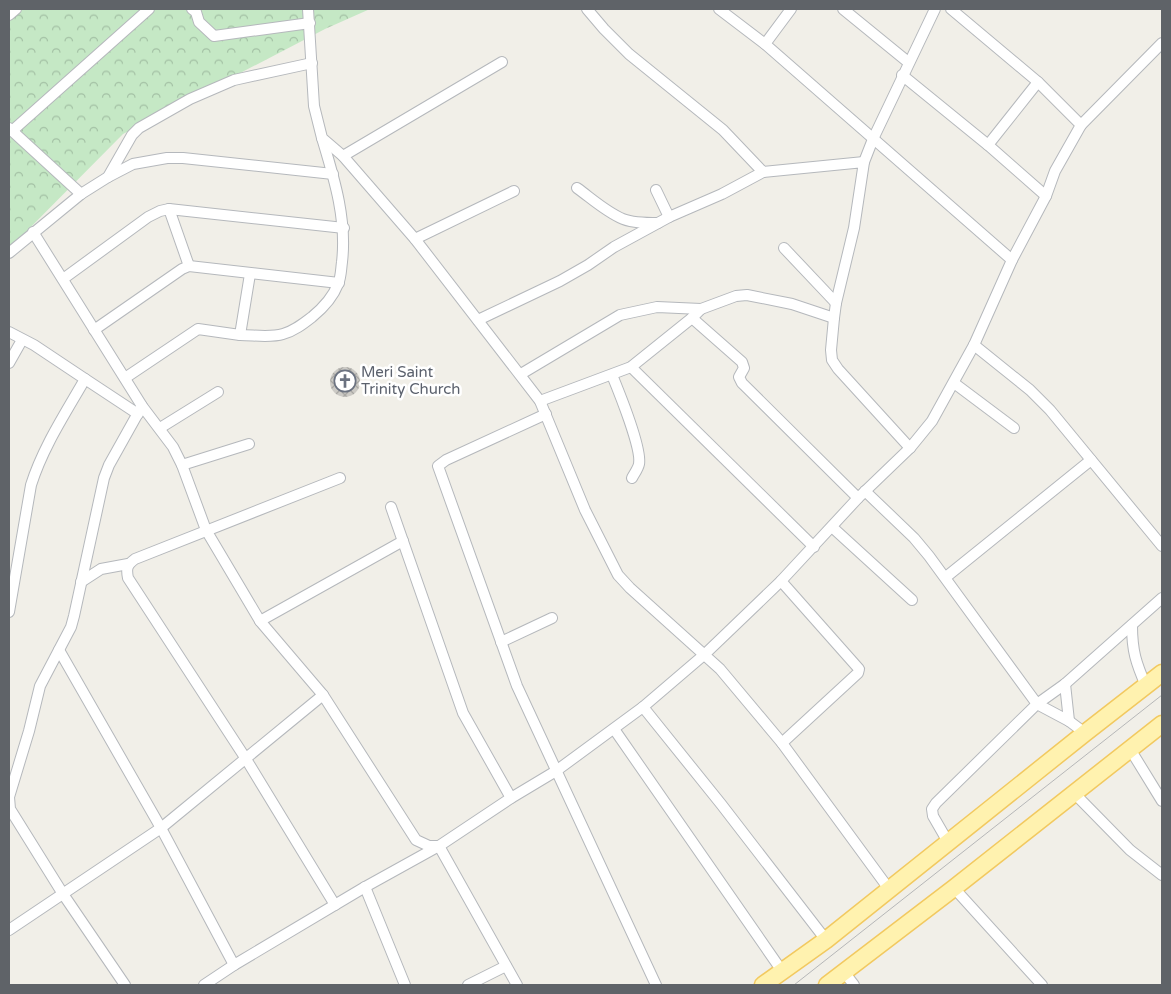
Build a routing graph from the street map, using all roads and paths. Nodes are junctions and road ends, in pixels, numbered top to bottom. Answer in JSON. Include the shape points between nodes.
{"nodes":[{"id":1,"x":16,"y":9,"type":"edge"},
{"id":2,"x":149,"y":9,"type":"edge"},
{"id":3,"x":192,"y":9,"type":"edge"},
{"id":4,"x":308,"y":9,"type":"edge"},
{"id":5,"x":587,"y":9,"type":"edge"},
{"id":6,"x":719,"y":9,"type":"edge"},
{"id":7,"x":791,"y":9,"type":"edge"},
{"id":8,"x":843,"y":9,"type":"edge"},
{"id":9,"x":934,"y":9,"type":"edge"},
{"id":10,"x":951,"y":9,"type":"edge"},
{"id":11,"x":9,"y":15,"type":"edge"},
{"id":12,"x":310,"y":23,"type":"junction"},
{"id":13,"x":1162,"y":43,"type":"edge"},
{"id":14,"x":765,"y":44,"type":"junction"},
{"id":15,"x":502,"y":62,"type":"dead end"},
{"id":16,"x":908,"y":62,"type":"junction"},
{"id":17,"x":312,"y":63,"type":"junction"},
{"id":18,"x":902,"y":75,"type":"junction"},
{"id":19,"x":1038,"y":82,"type":"junction"},
{"id":20,"x":1081,"y":125,"type":"junction"},
{"id":21,"x":10,"y":129,"type":"edge"},
{"id":22,"x":322,"y":138,"type":"junction"},
{"id":23,"x":873,"y":139,"type":"junction"},
{"id":24,"x":988,"y":145,"type":"junction"},
{"id":25,"x":343,"y":156,"type":"junction"},
{"id":26,"x":864,"y":162,"type":"junction"},
{"id":27,"x":763,"y":172,"type":"junction"},
{"id":28,"x":333,"y":174,"type":"junction"},
{"id":29,"x":108,"y":177,"type":"junction"},
{"id":30,"x":577,"y":188,"type":"dead end"},
{"id":31,"x":656,"y":190,"type":"dead end"},
{"id":32,"x":514,"y":191,"type":"dead end"},
{"id":33,"x":82,"y":194,"type":"junction"},
{"id":34,"x":1046,"y":196,"type":"junction"},
{"id":35,"x":169,"y":209,"type":"junction"},
{"id":36,"x":669,"y":217,"type":"junction"},
{"id":37,"x":658,"y":224,"type":"junction"},
{"id":38,"x":344,"y":228,"type":"junction"},
{"id":39,"x":34,"y":232,"type":"junction"},
{"id":40,"x":416,"y":239,"type":"junction"},
{"id":41,"x":13,"y":242,"type":"edge"},
{"id":42,"x":784,"y":248,"type":"dead end"},
{"id":43,"x":9,"y":253,"type":"edge"},
{"id":44,"x":1012,"y":260,"type":"junction"},
{"id":45,"x":189,"y":266,"type":"junction"},
{"id":46,"x":250,"y":274,"type":"junction"},
{"id":47,"x":63,"y":279,"type":"junction"},
{"id":48,"x":339,"y":283,"type":"junction"},
{"id":49,"x":836,"y":302,"type":"junction"},
{"id":50,"x":701,"y":309,"type":"junction"},
{"id":51,"x":692,"y":318,"type":"junction"},
{"id":52,"x":834,"y":318,"type":"junction"},
{"id":53,"x":478,"y":320,"type":"junction"},
{"id":54,"x":94,"y":330,"type":"junction"},
{"id":55,"x":9,"y":332,"type":"edge"},
{"id":56,"x":240,"y":335,"type":"junction"},
{"id":57,"x":22,"y":340,"type":"junction"},
{"id":58,"x":974,"y":346,"type":"junction"},
{"id":59,"x":9,"y":363,"type":"edge"},
{"id":60,"x":631,"y":366,"type":"junction"},
{"id":61,"x":521,"y":374,"type":"junction"},
{"id":62,"x":612,"y":375,"type":"junction"},
{"id":63,"x":125,"y":378,"type":"junction"},
{"id":64,"x":84,"y":379,"type":"junction"},
{"id":65,"x":954,"y":383,"type":"junction"},
{"id":66,"x":218,"y":392,"type":"dead end"},
{"id":67,"x":540,"y":401,"type":"junction"},
{"id":68,"x":140,"y":410,"type":"junction"},
{"id":69,"x":546,"y":414,"type":"junction"},
{"id":70,"x":160,"y":428,"type":"junction"},
{"id":71,"x":1014,"y":428,"type":"dead end"},
{"id":72,"x":249,"y":444,"type":"dead end"},
{"id":73,"x":910,"y":448,"type":"junction"},
{"id":74,"x":1091,"y":460,"type":"junction"},
{"id":75,"x":182,"y":465,"type":"junction"},
{"id":76,"x":340,"y":478,"type":"dead end"},
{"id":77,"x":632,"y":478,"type":"dead end"},
{"id":78,"x":861,"y":495,"type":"junction"},
{"id":79,"x":392,"y":507,"type":"dead end"},
{"id":80,"x":832,"y":527,"type":"junction"},
{"id":81,"x":206,"y":530,"type":"junction"},
{"id":82,"x":403,"y":541,"type":"junction"},
{"id":83,"x":1162,"y":546,"type":"edge"},
{"id":84,"x":814,"y":547,"type":"junction"},
{"id":85,"x":14,"y":555,"type":"edge"},
{"id":86,"x":128,"y":564,"type":"junction"},
{"id":87,"x":946,"y":577,"type":"junction"},
{"id":88,"x":781,"y":581,"type":"junction"},
{"id":89,"x":81,"y":582,"type":"junction"},
{"id":90,"x":1162,"y":598,"type":"edge"},
{"id":91,"x":912,"y":600,"type":"dead end"},
{"id":92,"x":9,"y":612,"type":"edge"},
{"id":93,"x":552,"y":618,"type":"dead end"},
{"id":94,"x":260,"y":621,"type":"junction"},
{"id":95,"x":1132,"y":625,"type":"junction"},
{"id":96,"x":501,"y":642,"type":"junction"},
{"id":97,"x":59,"y":650,"type":"junction"},
{"id":98,"x":705,"y":654,"type":"junction"},
{"id":99,"x":1162,"y":673,"type":"edge"},
{"id":100,"x":1064,"y":684,"type":"junction"},
{"id":101,"x":1146,"y":686,"type":"junction"},
{"id":102,"x":323,"y":695,"type":"junction"},
{"id":103,"x":1038,"y":704,"type":"junction"},
{"id":104,"x":643,"y":707,"type":"junction"},
{"id":105,"x":1069,"y":721,"type":"junction"},
{"id":106,"x":1162,"y":724,"type":"edge"},
{"id":107,"x":614,"y":730,"type":"junction"},
{"id":108,"x":1085,"y":733,"type":"junction"},
{"id":109,"x":782,"y":743,"type":"junction"},
{"id":110,"x":1130,"y":749,"type":"junction"},
{"id":111,"x":246,"y":759,"type":"junction"},
{"id":112,"x":556,"y":771,"type":"junction"},
{"id":113,"x":1074,"y":793,"type":"junction"},
{"id":114,"x":511,"y":798,"type":"junction"},
{"id":115,"x":1162,"y":801,"type":"edge"},
{"id":116,"x":161,"y":828,"type":"junction"},
{"id":117,"x":948,"y":842,"type":"junction"},
{"id":118,"x":439,"y":846,"type":"junction"},
{"id":119,"x":1162,"y":875,"type":"edge"},
{"id":120,"x":365,"y":887,"type":"junction"},
{"id":121,"x":954,"y":888,"type":"junction"},
{"id":122,"x":889,"y":889,"type":"junction"},
{"id":123,"x":63,"y":894,"type":"junction"},
{"id":124,"x":335,"y":905,"type":"junction"},
{"id":125,"x":9,"y":930,"type":"edge"},
{"id":126,"x":826,"y":940,"type":"junction"},
{"id":127,"x":234,"y":965,"type":"junction"},
{"id":128,"x":506,"y":966,"type":"junction"},
{"id":129,"x":782,"y":971,"type":"junction"},
{"id":130,"x":849,"y":979,"type":"edge"},
{"id":131,"x":125,"y":985,"type":"edge"},
{"id":132,"x":204,"y":985,"type":"edge"},
{"id":133,"x":406,"y":985,"type":"edge"},
{"id":134,"x":468,"y":985,"type":"edge"},
{"id":135,"x":516,"y":985,"type":"edge"},
{"id":136,"x":656,"y":985,"type":"edge"},
{"id":137,"x":763,"y":985,"type":"edge"},
{"id":138,"x":827,"y":985,"type":"edge"},
{"id":139,"x":1042,"y":985,"type":"edge"}],
"edges":[{"from":1,"to":11,"type":"street"},
{"from":2,"to":21,"type":"street"},
{"from":3,"to":12,"type":"street","via":[[199,22],[214,36]]},
{"from":4,"to":12,"type":"street"},
{"from":5,"to":27,"type":"street","via":[[629,54],[723,130]]},
{"from":6,"to":14,"type":"street"},
{"from":7,"to":14,"type":"street"},
{"from":8,"to":16,"type":"street"},
{"from":9,"to":16,"type":"street"},
{"from":10,"to":19,"type":"street"},
{"from":12,"to":17,"type":"street"},
{"from":13,"to":20,"type":"street"},
{"from":14,"to":23,"type":"street"},
{"from":15,"to":25,"type":"street"},
{"from":16,"to":18,"type":"street"},
{"from":17,"to":22,"type":"street","via":[[314,106]]},
{"from":17,"to":29,"type":"street","via":[[234,80],[190,99],[139,128]]},
{"from":18,"to":23,"type":"street"},
{"from":18,"to":24,"type":"street"},
{"from":19,"to":20,"type":"street"},
{"from":19,"to":24,"type":"street"},
{"from":20,"to":34,"type":"street","via":[[1055,171]]},
{"from":21,"to":33,"type":"street"},
{"from":22,"to":25,"type":"street"},
{"from":22,"to":28,"type":"street"},
{"from":23,"to":26,"type":"street"},
{"from":23,"to":44,"type":"street"},
{"from":24,"to":34,"type":"street"},
{"from":25,"to":40,"type":"street"},
{"from":26,"to":27,"type":"street"},
{"from":26,"to":49,"type":"street","via":[[854,228]]},
{"from":27,"to":36,"type":"street"},
{"from":28,"to":29,"type":"street","via":[[183,158],[133,164]]},
{"from":28,"to":38,"type":"street"},
{"from":29,"to":33,"type":"street"},
{"from":30,"to":37,"type":"street","via":[[624,219]]},
{"from":31,"to":36,"type":"street"},
{"from":32,"to":40,"type":"street"},
{"from":33,"to":39,"type":"street"},
{"from":34,"to":44,"type":"street"},
{"from":35,"to":38,"type":"street"},
{"from":35,"to":45,"type":"street"},
{"from":35,"to":47,"type":"street","via":[[148,217]]},
{"from":36,"to":37,"type":"street"},
{"from":37,"to":53,"type":"street","via":[[560,280]]},
{"from":38,"to":48,"type":"street"},
{"from":39,"to":41,"type":"street"},
{"from":39,"to":47,"type":"street"},
{"from":40,"to":53,"type":"street"},
{"from":41,"to":43,"type":"street"},
{"from":42,"to":49,"type":"street"},
{"from":44,"to":58,"type":"street"},
{"from":45,"to":46,"type":"street"},
{"from":45,"to":54,"type":"street"},
{"from":46,"to":48,"type":"street"},
{"from":46,"to":56,"type":"street"},
{"from":47,"to":54,"type":"street"},
{"from":48,"to":56,"type":"street","via":[[328,302],[301,326],[276,336]]},
{"from":49,"to":52,"type":"street"},
{"from":50,"to":51,"type":"street"},
{"from":50,"to":52,"type":"street","via":[[747,295],[792,304]]},
{"from":50,"to":61,"type":"street","via":[[657,307],[620,315]]},
{"from":51,"to":60,"type":"street"},
{"from":51,"to":78,"type":"street","via":[[742,362],[744,368],[739,380]]},
{"from":52,"to":73,"type":"street","via":[[832,360]]},
{"from":53,"to":61,"type":"street"},
{"from":54,"to":63,"type":"street"},
{"from":55,"to":57,"type":"street"},
{"from":56,"to":63,"type":"street","via":[[198,329]]},
{"from":57,"to":59,"type":"street"},
{"from":57,"to":64,"type":"street"},
{"from":58,"to":65,"type":"street"},
{"from":58,"to":74,"type":"street","via":[[1030,390]]},
{"from":60,"to":62,"type":"street"},
{"from":60,"to":84,"type":"street"},
{"from":61,"to":67,"type":"street"},
{"from":62,"to":67,"type":"street"},
{"from":62,"to":77,"type":"street","via":[[626,409],[638,455],[639,465]]},
{"from":63,"to":68,"type":"street"},
{"from":64,"to":68,"type":"street"},
{"from":64,"to":85,"type":"street","via":[[38,465]]},
{"from":65,"to":71,"type":"street"},
{"from":65,"to":73,"type":"street","via":[[932,421]]},
{"from":66,"to":70,"type":"street"},
{"from":67,"to":69,"type":"street"},
{"from":68,"to":70,"type":"street"},
{"from":68,"to":89,"type":"street","via":[[104,478]]},
{"from":69,"to":96,"type":"street","via":[[453,456],[438,466]]},
{"from":69,"to":98,"type":"street","via":[[586,510],[618,575]]},
{"from":70,"to":75,"type":"street"},
{"from":72,"to":75,"type":"street"},
{"from":73,"to":78,"type":"street"},
{"from":74,"to":83,"type":"street"},
{"from":74,"to":87,"type":"street"},
{"from":75,"to":81,"type":"street"},
{"from":76,"to":81,"type":"street"},
{"from":78,"to":80,"type":"street"},
{"from":78,"to":87,"type":"street","via":[[914,538]]},
{"from":79,"to":82,"type":"street"},
{"from":80,"to":84,"type":"street"},
{"from":80,"to":91,"type":"street"},
{"from":81,"to":86,"type":"street"},
{"from":81,"to":94,"type":"street"},
{"from":82,"to":94,"type":"street"},
{"from":82,"to":114,"type":"street","via":[[463,713]]},
{"from":84,"to":88,"type":"street"},
{"from":85,"to":92,"type":"street"},
{"from":86,"to":89,"type":"street","via":[[101,569]]},
{"from":86,"to":111,"type":"street","via":[[128,578]]},
{"from":87,"to":103,"type":"street"},
{"from":88,"to":98,"type":"street"},
{"from":88,"to":109,"type":"street","via":[[859,669]]},
{"from":89,"to":97,"type":"street","via":[[73,622]]},
{"from":90,"to":95,"type":"street"},
{"from":93,"to":96,"type":"street"},
{"from":94,"to":102,"type":"street"},
{"from":95,"to":100,"type":"street"},
{"from":95,"to":101,"type":"street","via":[[1136,662]]},
{"from":96,"to":112,"type":"street","via":[[517,686]]},
{"from":97,"to":116,"type":"street"},
{"from":97,"to":123,"type":"street","via":[[40,686],[9,797],[10,809]]},
{"from":98,"to":104,"type":"street"},
{"from":98,"to":109,"type":"street"},
{"from":99,"to":101,"type":"main road"},
{"from":100,"to":103,"type":"street"},
{"from":100,"to":105,"type":"street"},
{"from":101,"to":108,"type":"main road"},
{"from":102,"to":111,"type":"street"},
{"from":102,"to":118,"type":"street","via":[[416,840],[428,846]]},
{"from":103,"to":105,"type":"street"},
{"from":103,"to":117,"type":"street","via":[[932,809]]},
{"from":104,"to":107,"type":"street"},
{"from":104,"to":126,"type":"street"},
{"from":105,"to":108,"type":"street"},
{"from":106,"to":110,"type":"main road"},
{"from":107,"to":112,"type":"street"},
{"from":107,"to":129,"type":"street"},
{"from":108,"to":117,"type":"main road"},
{"from":109,"to":122,"type":"street"},
{"from":110,"to":113,"type":"main road"},
{"from":110,"to":115,"type":"street"},
{"from":111,"to":116,"type":"street"},
{"from":111,"to":124,"type":"street"},
{"from":112,"to":114,"type":"street"},
{"from":112,"to":136,"type":"street"},
{"from":113,"to":119,"type":"street","via":[[1130,850]]},
{"from":113,"to":121,"type":"main road"},
{"from":114,"to":118,"type":"street"},
{"from":116,"to":123,"type":"street"},
{"from":116,"to":127,"type":"street"},
{"from":117,"to":122,"type":"main road"},
{"from":118,"to":120,"type":"street"},
{"from":118,"to":128,"type":"street"},
{"from":120,"to":124,"type":"street"},
{"from":120,"to":133,"type":"street"},
{"from":121,"to":130,"type":"main road"},
{"from":121,"to":139,"type":"street"},
{"from":122,"to":126,"type":"main road"},
{"from":123,"to":125,"type":"street"},
{"from":123,"to":131,"type":"street"},
{"from":124,"to":127,"type":"street"},
{"from":126,"to":129,"type":"main road"},
{"from":127,"to":132,"type":"street"},
{"from":128,"to":134,"type":"street"},
{"from":128,"to":135,"type":"street"},
{"from":129,"to":137,"type":"main road"},
{"from":130,"to":138,"type":"main road"}]}
